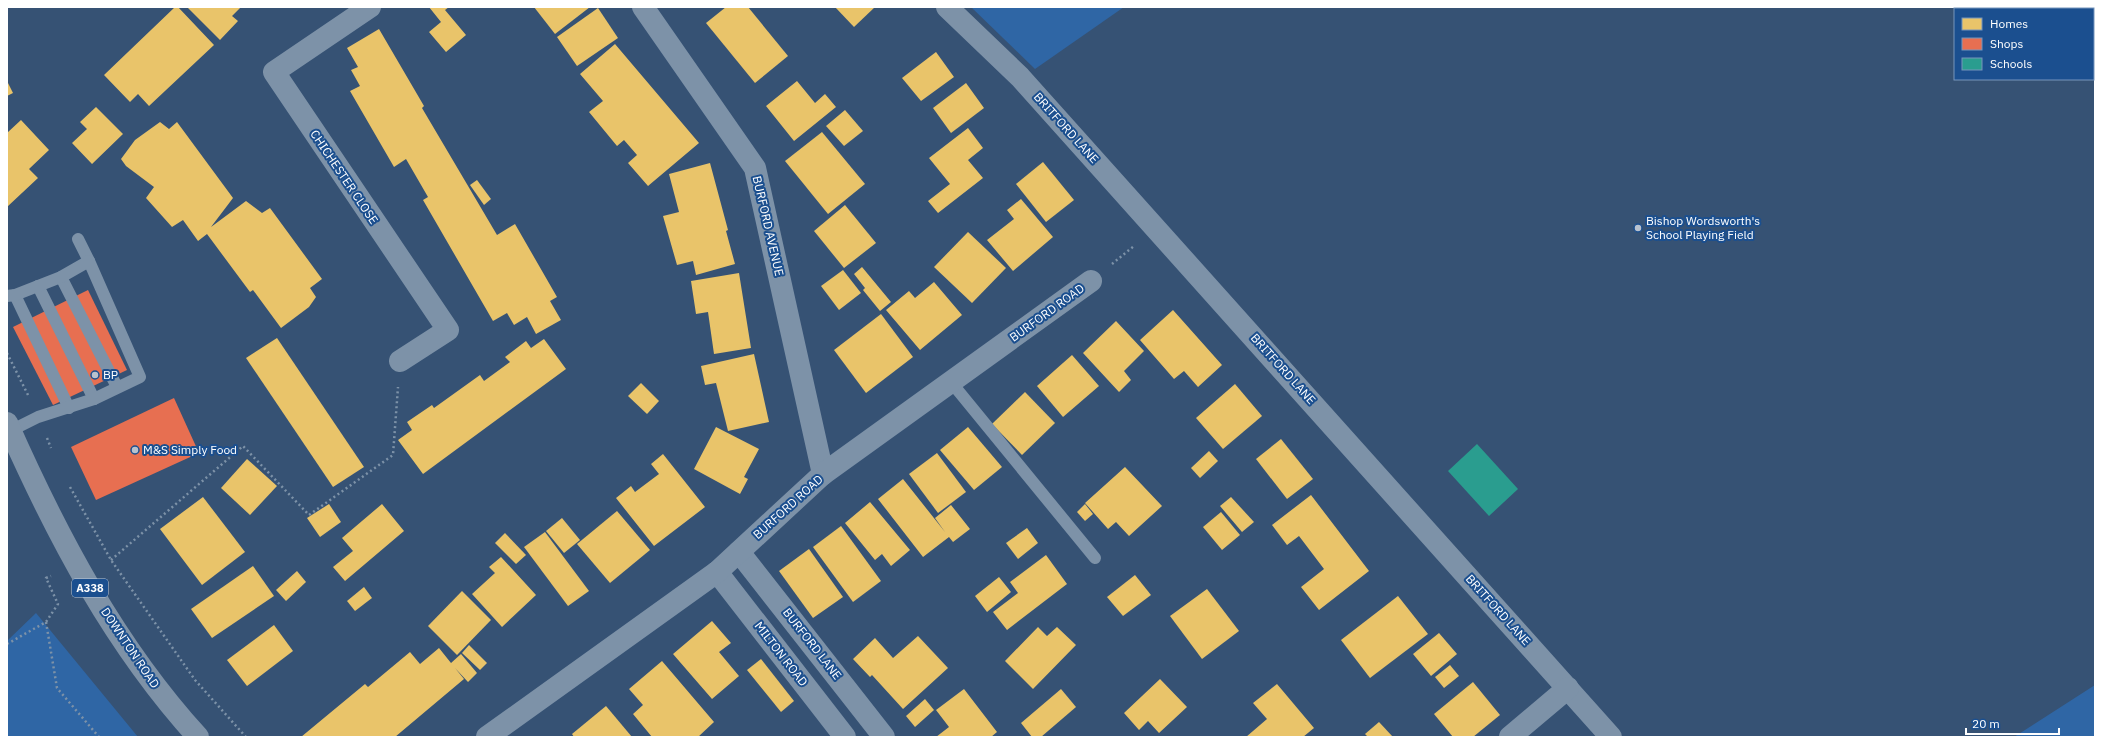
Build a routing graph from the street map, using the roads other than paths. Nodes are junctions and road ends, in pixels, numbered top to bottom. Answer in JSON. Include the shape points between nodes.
{"nodes":[{"id":1,"x":370,"y":7,"type":"edge"},
{"id":2,"x":643,"y":7,"type":"edge"},
{"id":3,"x":947,"y":7,"type":"edge"},
{"id":4,"x":78,"y":239,"type":"dead end"},
{"id":5,"x":89,"y":261,"type":"junction"},
{"id":6,"x":61,"y":276,"type":"junction"},
{"id":7,"x":1091,"y":281,"type":"road end"},
{"id":8,"x":38,"y":286,"type":"junction"},
{"id":9,"x":11,"y":296,"type":"edge"},
{"id":10,"x":400,"y":361,"type":"road end"},
{"id":11,"x":951,"y":382,"type":"junction"},
{"id":12,"x":117,"y":388,"type":"junction"},
{"id":13,"x":94,"y":399,"type":"junction"},
{"id":14,"x":70,"y":408,"type":"junction"},
{"id":15,"x":9,"y":427,"type":"edge"},
{"id":16,"x":823,"y":474,"type":"junction"},
{"id":17,"x":739,"y":552,"type":"junction"},
{"id":18,"x":1095,"y":558,"type":"dead end"},
{"id":19,"x":717,"y":572,"type":"junction"},
{"id":20,"x":1568,"y":688,"type":"junction"},
{"id":21,"x":198,"y":737,"type":"edge"},
{"id":22,"x":487,"y":737,"type":"edge"},
{"id":23,"x":845,"y":737,"type":"edge"},
{"id":24,"x":884,"y":737,"type":"edge"},
{"id":25,"x":1510,"y":737,"type":"edge"},
{"id":26,"x":1611,"y":737,"type":"edge"}],
"edges":[{"from":1,"to":10,"type":"street","name":"CHICHESTER CLOSE","via":[[274,72],[448,330]]},
{"from":2,"to":16,"type":"street","name":"BURFORD AVENUE","via":[[755,168]]},
{"from":3,"to":20,"type":"street","name":"BRITFORD LANE","via":[[1020,77]]},
{"from":4,"to":5,"type":"lane"},
{"from":5,"to":6,"type":"lane"},
{"from":5,"to":12,"type":"lane","via":[[140,377]]},
{"from":6,"to":8,"type":"lane"},
{"from":6,"to":12,"type":"lane"},
{"from":7,"to":11,"type":"street","name":"BURFORD ROAD"},
{"from":8,"to":9,"type":"lane"},
{"from":8,"to":13,"type":"lane"},
{"from":9,"to":14,"type":"lane"},
{"from":11,"to":16,"type":"street","name":"BURFORD ROAD"},
{"from":11,"to":18,"type":"lane"},
{"from":12,"to":13,"type":"lane"},
{"from":13,"to":14,"type":"lane"},
{"from":14,"to":15,"type":"lane"},
{"from":15,"to":21,"type":"highway","name":"DOWNTON ROAD","number":"A338","via":[[83,578],[151,681]]},
{"from":16,"to":17,"type":"street","name":"BURFORD ROAD"},
{"from":17,"to":19,"type":"street","name":"BURFORD ROAD"},
{"from":17,"to":24,"type":"street","name":"BURFORD LANE"},
{"from":19,"to":22,"type":"street","name":"BURFORD ROAD"},
{"from":19,"to":23,"type":"street","name":"MILTON ROAD"},
{"from":20,"to":25,"type":"street"},
{"from":20,"to":26,"type":"street","name":"BRITFORD LANE"}]}
